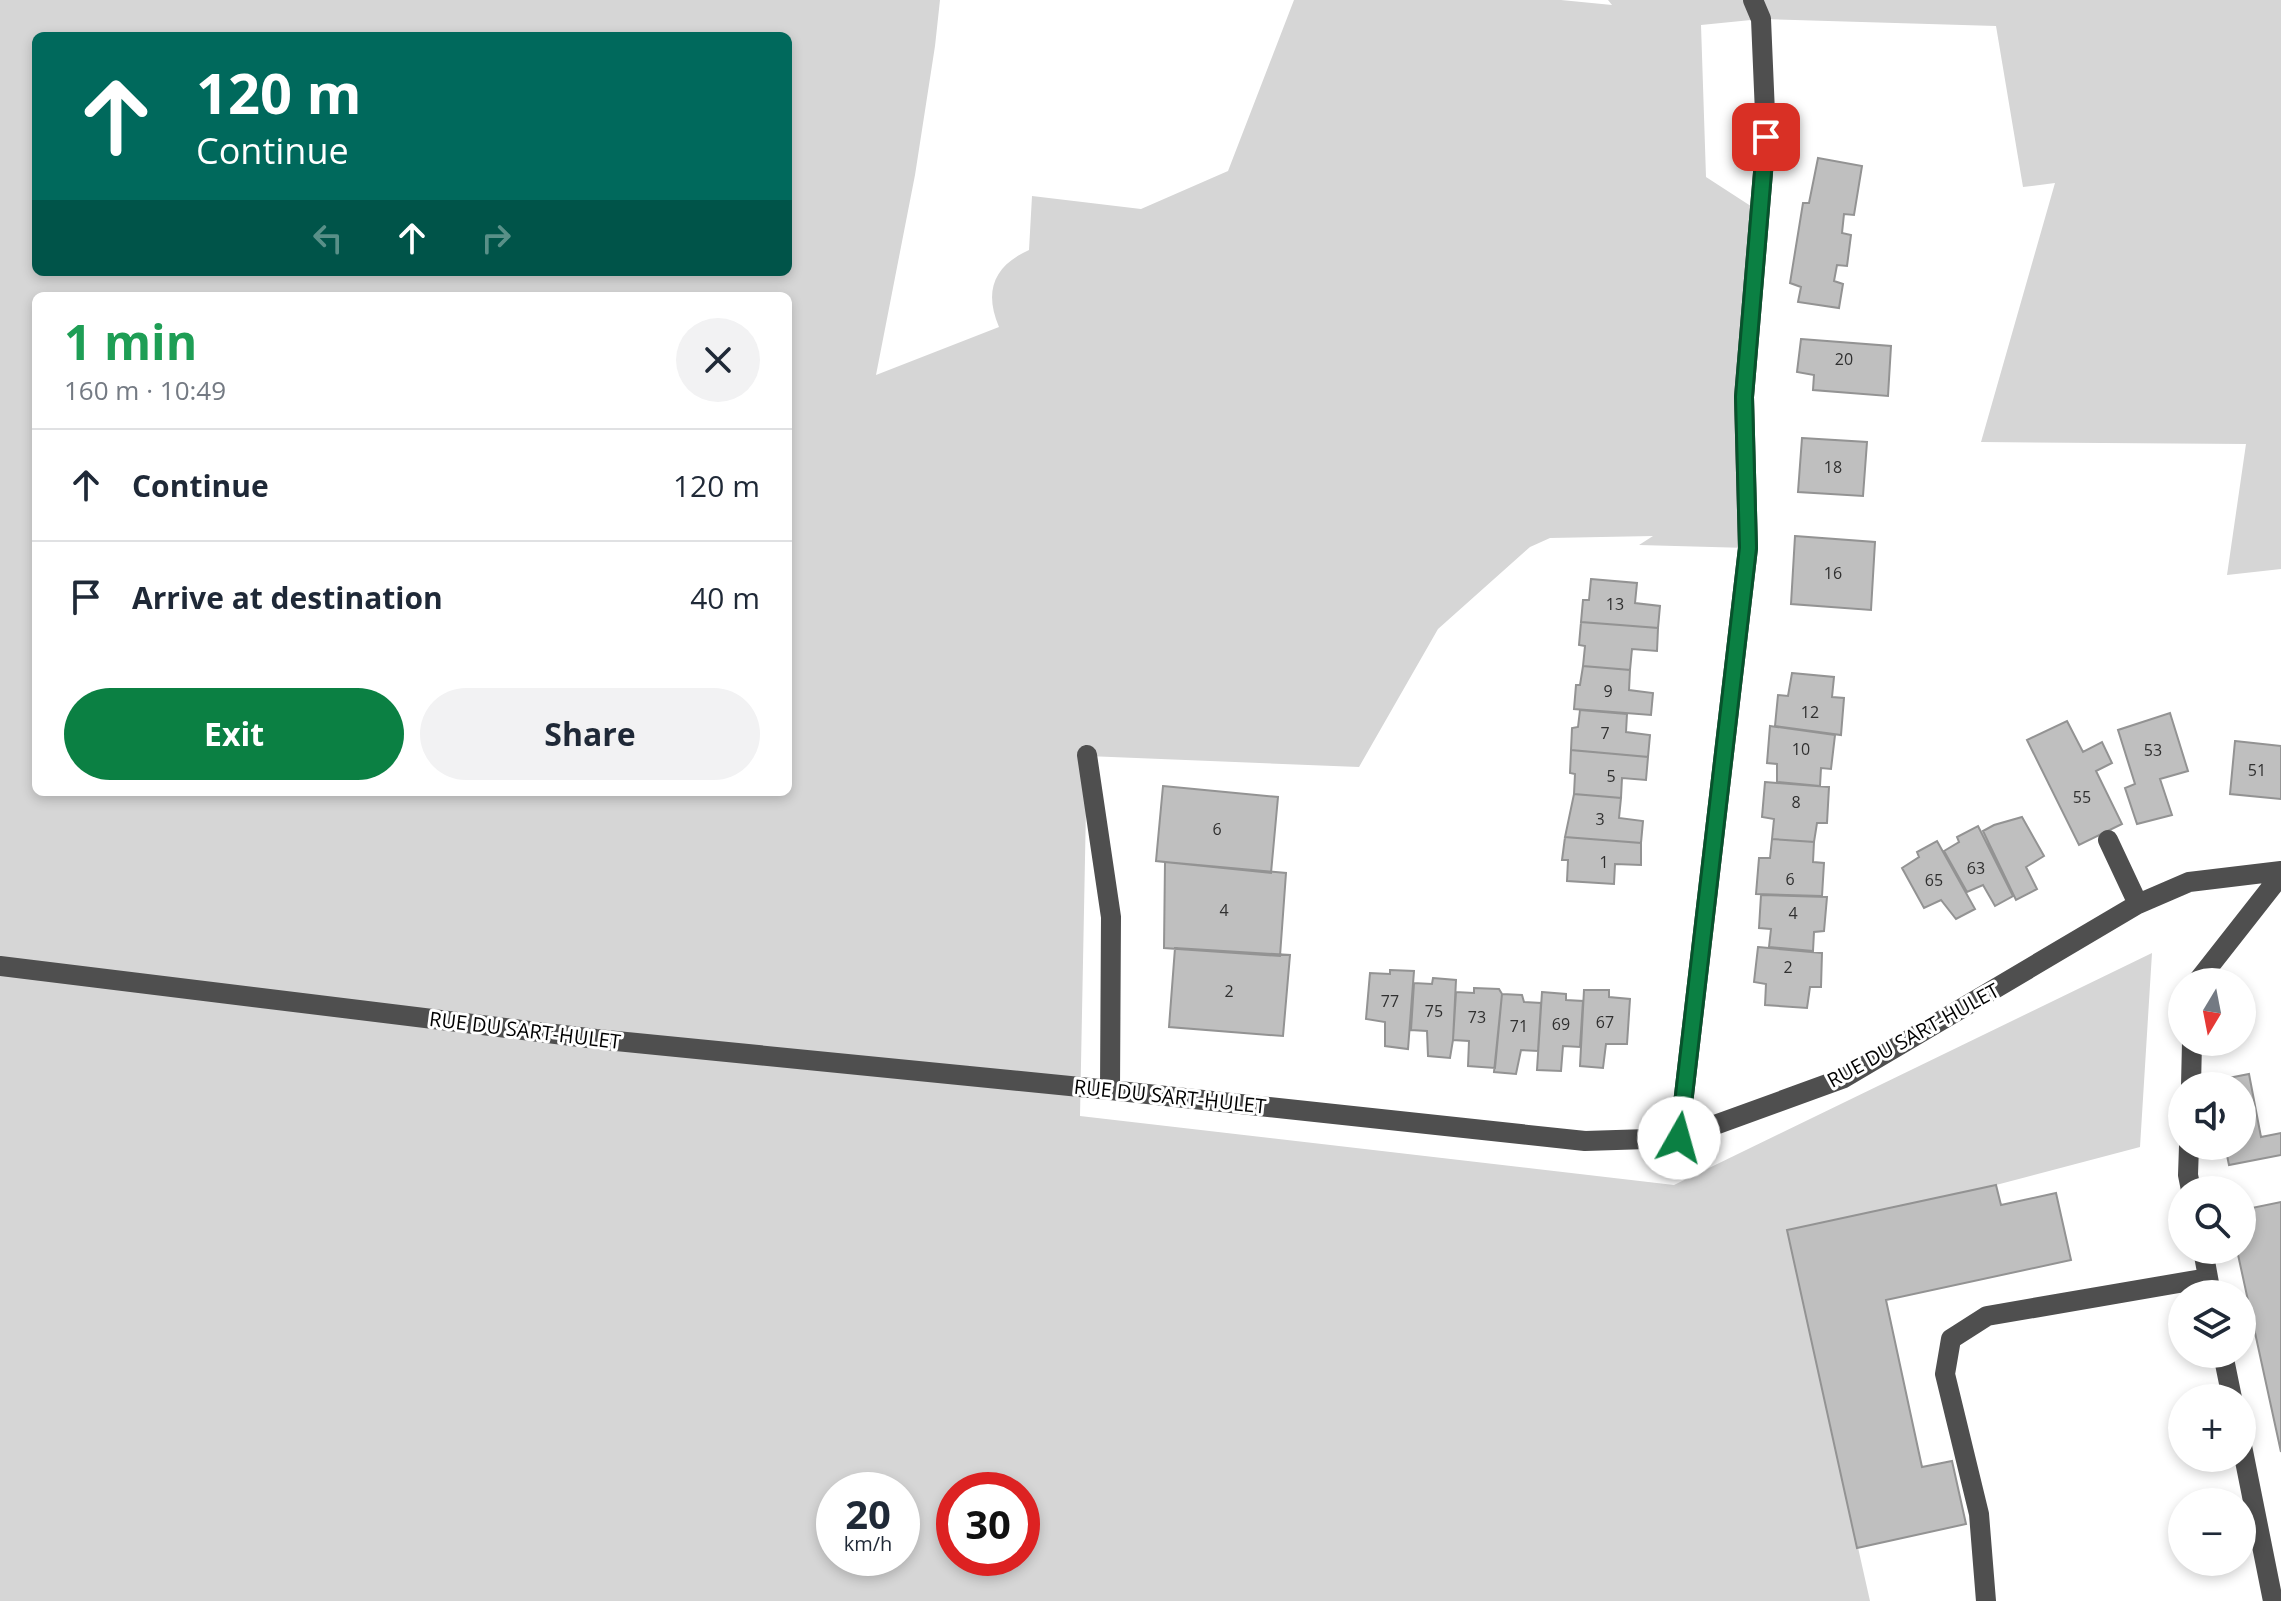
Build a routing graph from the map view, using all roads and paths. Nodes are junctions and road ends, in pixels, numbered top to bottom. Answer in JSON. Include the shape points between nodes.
{"nodes":[{"id":1,"x":1753,"y":0,"type":"edge"},
{"id":2,"x":1087,"y":755,"type":"dead end"},
{"id":3,"x":2108,"y":840,"type":"dead end"},
{"id":4,"x":2281,"y":873,"type":"edge"},
{"id":5,"x":2138,"y":904,"type":"junction"},
{"id":6,"x":0,"y":966,"type":"edge"},
{"id":7,"x":2208,"y":968,"type":"edge"},
{"id":8,"x":1110,"y":1090,"type":"junction"},
{"id":9,"x":1679,"y":1138,"type":"junction"},
{"id":10,"x":2168,"y":1292,"type":"edge"},
{"id":11,"x":2247,"y":1472,"type":"edge"},
{"id":12,"x":1986,"y":1601,"type":"edge"},
{"id":13,"x":2273,"y":1601,"type":"edge"}],
"edges":[{"from":1,"to":9,"type":"street","via":[[1761,19],[1766,137],[1744,397],[1748,548]]},
{"from":2,"to":8,"type":"street","via":[[1111,917]]},
{"from":3,"to":5,"type":"street"},
{"from":4,"to":5,"type":"street","name":"RUE DU SART-HULET","via":[[2189,882]]},
{"from":4,"to":7,"type":"street"},
{"from":5,"to":9,"type":"street","name":"RUE DU SART-HULET","via":[[1844,1078]]},
{"from":6,"to":8,"type":"street","name":"RUE DU SART-HULET","via":[[596,1039]]},
{"from":8,"to":9,"type":"street","name":"RUE DU SART-HULET","via":[[1585,1141]]},
{"from":10,"to":12,"type":"street","via":[[1987,1316],[1951,1339],[1945,1374],[1979,1514]]},
{"from":11,"to":13,"type":"street"}]}
